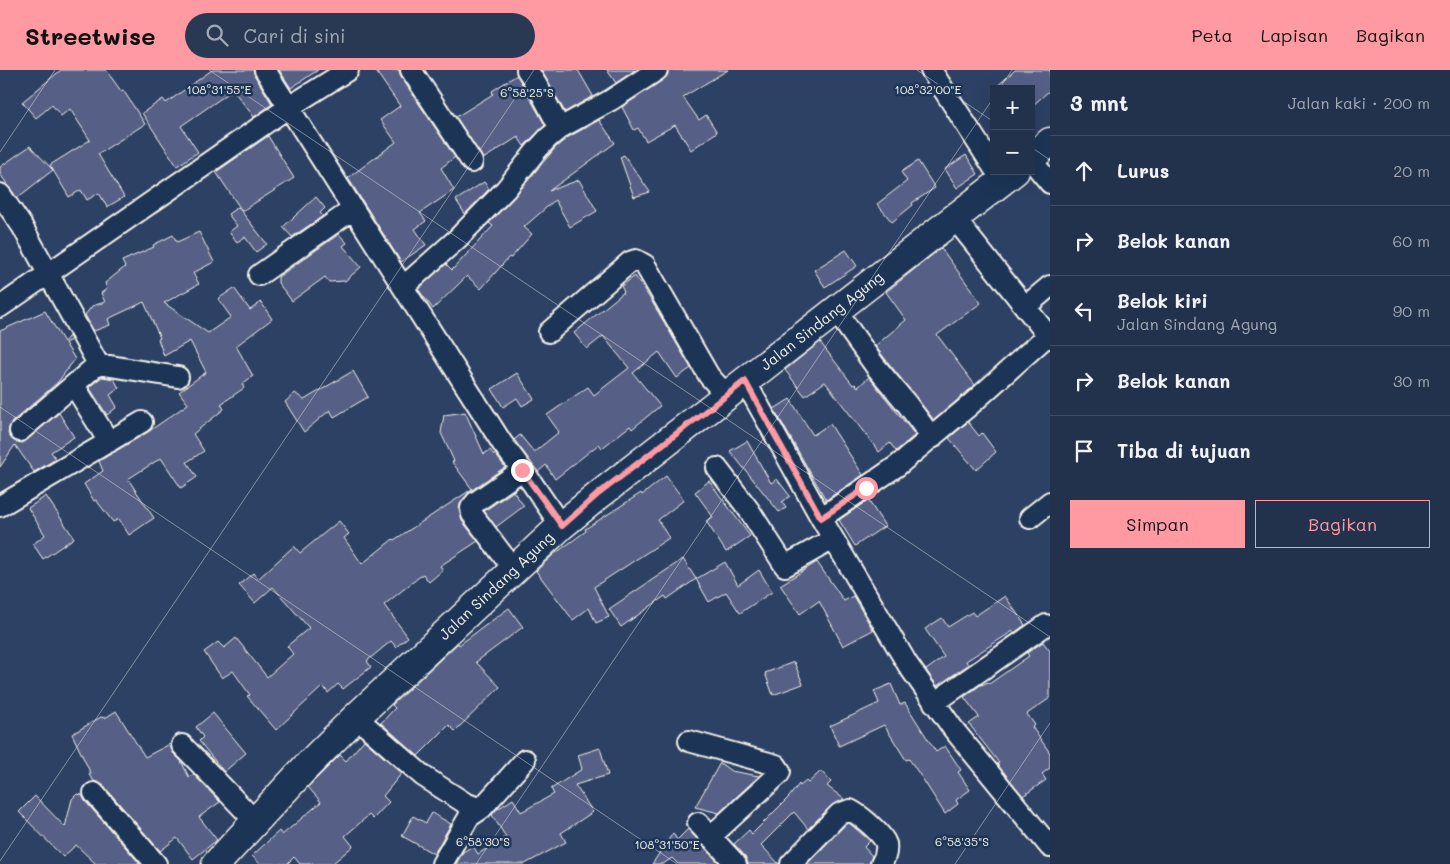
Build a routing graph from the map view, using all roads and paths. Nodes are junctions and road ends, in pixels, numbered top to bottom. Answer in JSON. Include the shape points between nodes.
{"nodes":[{"id":1,"x":265,"y":70,"type":"edge"},
{"id":2,"x":348,"y":70,"type":"edge"},
{"id":3,"x":411,"y":70,"type":"edge"},
{"id":4,"x":527,"y":70,"type":"edge"},
{"id":5,"x":657,"y":70,"type":"edge"},
{"id":6,"x":931,"y":70,"type":"edge"},
{"id":7,"x":289,"y":108,"type":"junction"},
{"id":8,"x":560,"y":128,"type":"junction"},
{"id":9,"x":1050,"y":142,"type":"edge"},
{"id":10,"x":1035,"y":155,"type":"edge"},
{"id":11,"x":990,"y":156,"type":"edge"},
{"id":12,"x":472,"y":162,"type":"dead end"},
{"id":13,"x":1035,"y":164,"type":"edge"},
{"id":14,"x":1000,"y":175,"type":"edge"},
{"id":15,"x":1050,"y":183,"type":"edge"},
{"id":16,"x":0,"y":194,"type":"edge"},
{"id":17,"x":352,"y":210,"type":"junction"},
{"id":18,"x":955,"y":219,"type":"junction"},
{"id":19,"x":48,"y":272,"type":"junction"},
{"id":20,"x":259,"y":275,"type":"dead end"},
{"id":21,"x":1050,"y":286,"type":"edge"},
{"id":22,"x":403,"y":287,"type":"junction"},
{"id":23,"x":0,"y":306,"type":"edge"},
{"id":24,"x":1025,"y":307,"type":"junction"},
{"id":25,"x":836,"y":311,"type":"junction"},
{"id":26,"x":549,"y":332,"type":"dead end"},
{"id":27,"x":1049,"y":336,"type":"edge"},
{"id":28,"x":98,"y":364,"type":"junction"},
{"id":29,"x":178,"y":378,"type":"dead end"},
{"id":30,"x":74,"y":385,"type":"junction"},
{"id":31,"x":736,"y":388,"type":"junction"},
{"id":32,"x":142,"y":422,"type":"dead end"},
{"id":33,"x":20,"y":431,"type":"dead end"},
{"id":34,"x":932,"y":438,"type":"junction"},
{"id":35,"x":109,"y":442,"type":"junction"},
{"id":36,"x":717,"y":468,"type":"dead end"},
{"id":37,"x":522,"y":470,"type":"junction"},
{"id":38,"x":1050,"y":502,"type":"edge"},
{"id":39,"x":0,"y":506,"type":"edge"},
{"id":40,"x":821,"y":518,"type":"junction"},
{"id":41,"x":1030,"y":518,"type":"dead end"},
{"id":42,"x":562,"y":526,"type":"junction"},
{"id":43,"x":833,"y":539,"type":"junction"},
{"id":44,"x":514,"y":570,"type":"junction"},
{"id":45,"x":1046,"y":625,"type":"dead end"},
{"id":46,"x":934,"y":703,"type":"junction"},
{"id":47,"x":356,"y":717,"type":"junction"},
{"id":48,"x":689,"y":741,"type":"dead end"},
{"id":49,"x":182,"y":745,"type":"dead end"},
{"id":50,"x":525,"y":760,"type":"dead end"},
{"id":51,"x":94,"y":793,"type":"dead end"},
{"id":52,"x":481,"y":809,"type":"junction"},
{"id":53,"x":256,"y":822,"type":"junction"},
{"id":54,"x":1050,"y":847,"type":"edge"},
{"id":55,"x":156,"y":864,"type":"edge"},
{"id":56,"x":216,"y":864,"type":"edge"},
{"id":57,"x":442,"y":864,"type":"edge"},
{"id":58,"x":736,"y":864,"type":"edge"},
{"id":59,"x":791,"y":864,"type":"edge"},
{"id":60,"x":882,"y":864,"type":"edge"}],
"edges":[{"from":1,"to":7,"type":"street"},
{"from":2,"to":7,"type":"street"},
{"from":3,"to":12,"type":"street"},
{"from":4,"to":8,"type":"street"},
{"from":5,"to":8,"type":"street"},
{"from":6,"to":11,"type":"street"},
{"from":7,"to":17,"type":"street"},
{"from":7,"to":19,"type":"street"},
{"from":8,"to":22,"type":"street","via":[[457,239]]},
{"from":9,"to":10,"type":"main road"},
{"from":13,"to":15,"type":"street"},
{"from":14,"to":18,"type":"main road","name":"Jalan Sindang Agung"},
{"from":16,"to":19,"type":"street"},
{"from":17,"to":20,"type":"street"},
{"from":17,"to":22,"type":"street"},
{"from":18,"to":24,"type":"street"},
{"from":18,"to":25,"type":"main road","name":"Jalan Sindang Agung"},
{"from":19,"to":23,"type":"street"},
{"from":19,"to":28,"type":"street"},
{"from":21,"to":24,"type":"street"},
{"from":22,"to":37,"type":"street"},
{"from":24,"to":27,"type":"street"},
{"from":25,"to":31,"type":"main road","name":"Jalan Sindang Agung"},
{"from":25,"to":34,"type":"street"},
{"from":26,"to":31,"type":"street","via":[[630,262],[639,261],[645,264],[709,376]]},
{"from":27,"to":34,"type":"street"},
{"from":28,"to":29,"type":"street"},
{"from":28,"to":30,"type":"street"},
{"from":30,"to":33,"type":"street"},
{"from":30,"to":35,"type":"street"},
{"from":31,"to":40,"type":"street"},
{"from":31,"to":42,"type":"main road","name":"Jalan Sindang Agung","via":[[598,494]]},
{"from":32,"to":35,"type":"street"},
{"from":34,"to":40,"type":"street"},
{"from":35,"to":39,"type":"street"},
{"from":36,"to":43,"type":"street","via":[[785,566]]},
{"from":37,"to":42,"type":"street"},
{"from":37,"to":44,"type":"street","via":[[471,508],[472,514]]},
{"from":38,"to":41,"type":"street"},
{"from":40,"to":43,"type":"street"},
{"from":42,"to":44,"type":"main road","name":"Jalan Sindang Agung"},
{"from":43,"to":46,"type":"street","via":[[901,655]]},
{"from":44,"to":47,"type":"main road","name":"Jalan Sindang Agung"},
{"from":45,"to":46,"type":"street"},
{"from":46,"to":54,"type":"street"},
{"from":47,"to":52,"type":"street","via":[[423,776],[465,803]]},
{"from":47,"to":53,"type":"main road","name":"Jalan Sindang Agung"},
{"from":48,"to":58,"type":"street","via":[[776,765],[780,771],[704,830]]},
{"from":49,"to":53,"type":"street"},
{"from":50,"to":52,"type":"street"},
{"from":51,"to":55,"type":"street"},
{"from":52,"to":57,"type":"street","via":[[469,817]]},
{"from":53,"to":56,"type":"main road","name":"Jalan Sindang Agung"},
{"from":59,"to":60,"type":"street","via":[[839,814],[850,810],[886,844]]}]}
